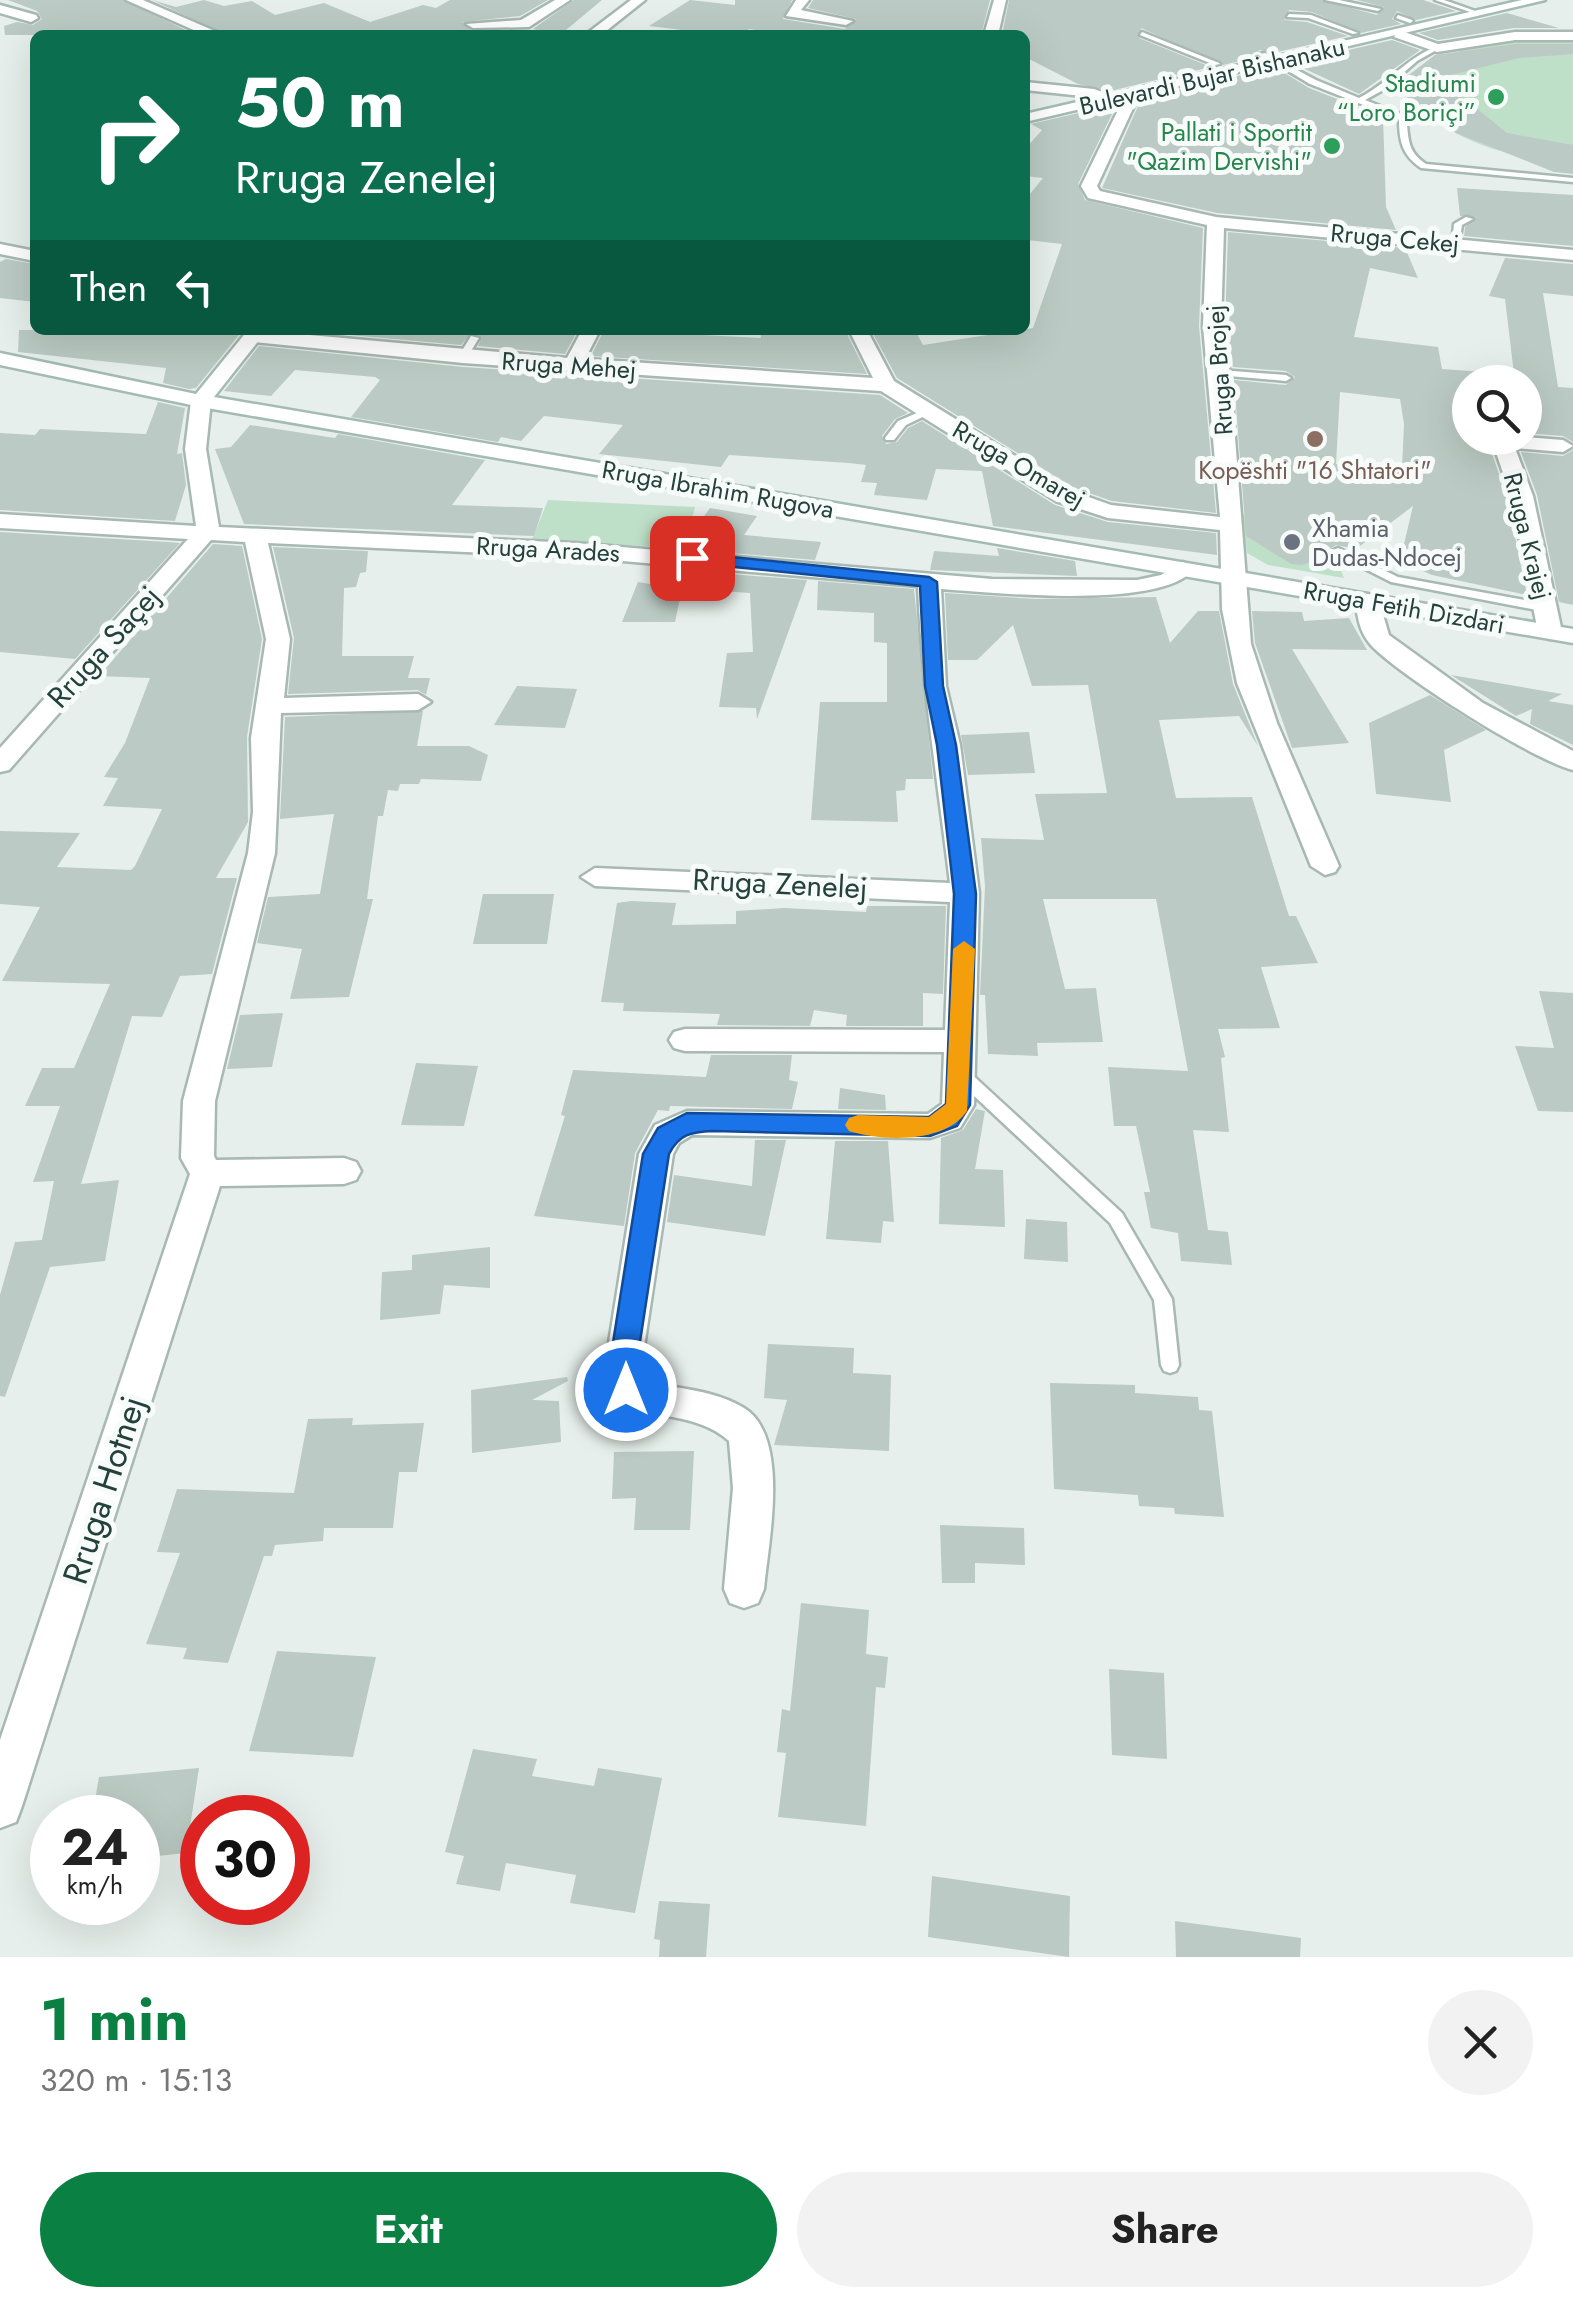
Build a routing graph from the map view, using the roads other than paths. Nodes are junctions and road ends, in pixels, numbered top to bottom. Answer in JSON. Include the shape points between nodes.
{"nodes":[{"id":1,"x":132,"y":0,"type":"edge"},
{"id":2,"x":564,"y":0,"type":"edge"},
{"id":3,"x":639,"y":0,"type":"edge"},
{"id":4,"x":804,"y":0,"type":"edge"},
{"id":5,"x":1000,"y":0,"type":"edge"},
{"id":6,"x":1328,"y":0,"type":"edge"},
{"id":7,"x":1438,"y":0,"type":"edge"},
{"id":8,"x":1504,"y":0,"type":"edge"},
{"id":9,"x":1539,"y":0,"type":"edge"},
{"id":10,"x":0,"y":9,"type":"edge"},
{"id":11,"x":1378,"y":9,"type":"dead end"},
{"id":12,"x":1471,"y":11,"type":"junction"},
{"id":13,"x":1289,"y":16,"type":"dead end"},
{"id":14,"x":31,"y":18,"type":"dead end"},
{"id":15,"x":846,"y":21,"type":"dead end"},
{"id":16,"x":473,"y":24,"type":"dead end"},
{"id":17,"x":204,"y":30,"type":"edge"},
{"id":18,"x":599,"y":30,"type":"edge"},
{"id":19,"x":993,"y":30,"type":"edge"},
{"id":20,"x":1142,"y":34,"type":"dead end"},
{"id":21,"x":1355,"y":34,"type":"junction"},
{"id":22,"x":1399,"y":34,"type":"junction"},
{"id":23,"x":1573,"y":36,"type":"edge"},
{"id":24,"x":1437,"y":48,"type":"junction"},
{"id":25,"x":1269,"y":57,"type":"junction"},
{"id":26,"x":1217,"y":64,"type":"junction"},
{"id":27,"x":1030,"y":87,"type":"edge"},
{"id":28,"x":1094,"y":93,"type":"junction"},
{"id":29,"x":1116,"y":98,"type":"junction"},
{"id":30,"x":1362,"y":98,"type":"junction"},
{"id":31,"x":1030,"y":107,"type":"edge"},
{"id":32,"x":1030,"y":117,"type":"edge"},
{"id":33,"x":1573,"y":180,"type":"edge"},
{"id":34,"x":1469,"y":218,"type":"dead end"},
{"id":35,"x":1216,"y":222,"type":"junction"},
{"id":36,"x":1454,"y":244,"type":"junction"},
{"id":37,"x":0,"y":249,"type":"edge"},
{"id":38,"x":30,"y":255,"type":"edge"},
{"id":39,"x":1573,"y":255,"type":"edge"},
{"id":40,"x":253,"y":335,"type":"edge"},
{"id":41,"x":272,"y":335,"type":"edge"},
{"id":42,"x":588,"y":335,"type":"edge"},
{"id":43,"x":861,"y":335,"type":"edge"},
{"id":44,"x":474,"y":338,"type":"dead end"},
{"id":45,"x":463,"y":357,"type":"junction"},
{"id":46,"x":0,"y":359,"type":"edge"},
{"id":47,"x":572,"y":365,"type":"junction"},
{"id":48,"x":1220,"y":373,"type":"junction"},
{"id":49,"x":1286,"y":378,"type":"dead end"},
{"id":50,"x":886,"y":385,"type":"junction"},
{"id":51,"x":201,"y":401,"type":"junction"},
{"id":52,"x":928,"y":412,"type":"junction"},
{"id":53,"x":890,"y":438,"type":"dead end"},
{"id":54,"x":1562,"y":446,"type":"dead end"},
{"id":55,"x":0,"y":521,"type":"edge"},
{"id":56,"x":1231,"y":525,"type":"junction"},
{"id":57,"x":208,"y":530,"type":"junction"},
{"id":58,"x":256,"y":536,"type":"junction"},
{"id":59,"x":1338,"y":552,"type":"dead end"},
{"id":60,"x":1183,"y":569,"type":"junction"},
{"id":61,"x":1235,"y":579,"type":"junction"},
{"id":62,"x":929,"y":582,"type":"junction"},
{"id":63,"x":1366,"y":600,"type":"junction"},
{"id":64,"x":1557,"y":625,"type":"edge"},
{"id":65,"x":418,"y":702,"type":"dead end"},
{"id":66,"x":268,"y":706,"type":"junction"},
{"id":67,"x":1573,"y":762,"type":"edge"},
{"id":68,"x":0,"y":764,"type":"edge"},
{"id":69,"x":1325,"y":866,"type":"dead end"},
{"id":70,"x":595,"y":877,"type":"dead end"},
{"id":71,"x":965,"y":894,"type":"junction"},
{"id":72,"x":685,"y":1040,"type":"dead end"},
{"id":73,"x":961,"y":1057,"type":"junction"},
{"id":74,"x":344,"y":1171,"type":"dead end"},
{"id":75,"x":207,"y":1173,"type":"junction"},
{"id":76,"x":1170,"y":1365,"type":"dead end"},
{"id":77,"x":744,"y":1589,"type":"dead end"},
{"id":78,"x":0,"y":1806,"type":"edge"}],
"edges":[{"from":1,"to":17,"type":"street"},
{"from":2,"to":16,"type":"street","via":[[524,24]]},
{"from":3,"to":18,"type":"street"},
{"from":4,"to":15,"type":"street","via":[[790,13]]},
{"from":5,"to":19,"type":"street"},
{"from":6,"to":11,"type":"lane","name":"Bulevardi Bujar Bishanaku"},
{"from":7,"to":12,"type":"lane"},
{"from":8,"to":12,"type":"street","name":"Bulevardi Bujar Bishanaku"},
{"from":9,"to":12,"type":"street","name":"Bulevardi Bujar Bishanaku"},
{"from":10,"to":14,"type":"street"},
{"from":12,"to":21,"type":"street","name":"Bulevardi Bujar Bishanaku","via":[[1404,19]]},
{"from":12,"to":22,"type":"street","name":"Bulevardi Bujar Bishanaku"},
{"from":13,"to":21,"type":"lane","name":"Bulevardi Bujar Bishanaku","via":[[1309,16]]},
{"from":20,"to":26,"type":"lane"},
{"from":21,"to":25,"type":"street","name":"Bulevardi Bujar Bishanaku"},
{"from":22,"to":24,"type":"street"},
{"from":22,"to":25,"type":"street","name":"Bulevardi Bujar Bishanaku"},
{"from":23,"to":24,"type":"street","via":[[1515,36]]},
{"from":24,"to":30,"type":"lane","name":"Bulevardi Bujar Bishanaku","via":[[1410,59],[1379,92]]},
{"from":25,"to":26,"type":"street","name":"Bulevardi Bujar Bishanaku"},
{"from":25,"to":29,"type":"street","name":"Bulevardi Bujar Bishanaku"},
{"from":25,"to":30,"type":"lane","via":[[1313,82]]},
{"from":26,"to":28,"type":"street","name":"Bulevardi Bujar Bishanaku"},
{"from":27,"to":28,"type":"street"},
{"from":28,"to":29,"type":"street"},
{"from":28,"to":31,"type":"street","name":"Bulevardi Bujar Bishanaku"},
{"from":29,"to":32,"type":"street","name":"Bulevardi Bujar Bishanaku"},
{"from":29,"to":35,"type":"street","via":[[1128,106],[1111,132],[1091,193]]},
{"from":30,"to":33,"type":"lane","via":[[1403,118],[1404,148],[1424,166]]},
{"from":34,"to":36,"type":"lane","via":[[1458,224]]},
{"from":35,"to":36,"type":"street","name":"Rruga Cekej"},
{"from":35,"to":48,"type":"street","name":"Rruga Brojej","via":[[1212,326]]},
{"from":36,"to":39,"type":"street","name":"Rruga Cekej"},
{"from":37,"to":38,"type":"street"},
{"from":40,"to":51,"type":"street"},
{"from":41,"to":45,"type":"street","name":"Rruga Mehej"},
{"from":42,"to":47,"type":"street"},
{"from":43,"to":50,"type":"street"},
{"from":44,"to":45,"type":"lane"},
{"from":45,"to":47,"type":"street","name":"Rruga Mehej"},
{"from":46,"to":51,"type":"street","name":"Rruga Ibrahim Rugova"},
{"from":47,"to":50,"type":"street","name":"Rruga Mehej"},
{"from":48,"to":49,"type":"lane"},
{"from":48,"to":56,"type":"street","name":"Rruga Brojej"},
{"from":50,"to":52,"type":"street","name":"Rruga Omarej"},
{"from":51,"to":57,"type":"street","via":[[194,460]]},
{"from":51,"to":60,"type":"street","name":"Rruga Ibrahim Rugova"},
{"from":52,"to":53,"type":"lane","name":"Rruga Omarej","via":[[902,422]]},
{"from":52,"to":56,"type":"street","name":"Rruga Omarej","via":[[1086,505]]},
{"from":54,"to":64,"type":"street","name":"Rruga Krajej","via":[[1502,442]]},
{"from":55,"to":57,"type":"street","name":"Rruga Arades","via":[[175,534]]},
{"from":56,"to":61,"type":"street","name":"Rruga Brojej"},
{"from":57,"to":58,"type":"street","name":"Rruga Arades"},
{"from":57,"to":68,"type":"street","name":"Rruga Saçej"},
{"from":58,"to":62,"type":"street","name":"Rruga Arades","via":[[594,551]]},
{"from":58,"to":66,"type":"street","via":[[278,643]]},
{"from":59,"to":64,"type":"lane","via":[[1396,580]]},
{"from":60,"to":61,"type":"street","name":"Rruga Ibrahim Rugova"},
{"from":60,"to":62,"type":"street","name":"Rruga Arades","via":[[1169,580],[1137,587]]},
{"from":61,"to":63,"type":"street","name":"Rruga Fetih Dizdari"},
{"from":61,"to":69,"type":"street","name":"Rruga Brojej","via":[[1240,655]]},
{"from":62,"to":71,"type":"street","via":[[934,686]]},
{"from":63,"to":64,"type":"street","name":"Rruga Fetih Dizdari"},
{"from":63,"to":67,"type":"street","via":[[1380,640],[1474,708]]},
{"from":65,"to":66,"type":"street"},
{"from":66,"to":75,"type":"street","via":[[262,754],[266,817],[253,900],[199,1094],[195,1154]]},
{"from":70,"to":71,"type":"street","name":"Rruga Zenelej"},
{"from":71,"to":73,"type":"street"},
{"from":72,"to":73,"type":"street"},
{"from":73,"to":76,"type":"lane","via":[[1116,1218],[1163,1299]]},
{"from":73,"to":77,"type":"street","via":[[958,1105],[949,1119],[930,1126],[687,1123],[667,1134],[656,1154],[622,1374],[626,1390],[642,1400],[695,1405],[727,1417],[746,1434],[752,1464]]},
{"from":74,"to":75,"type":"street"},
{"from":75,"to":78,"type":"street","name":"Rruga Hotnej"}]}
